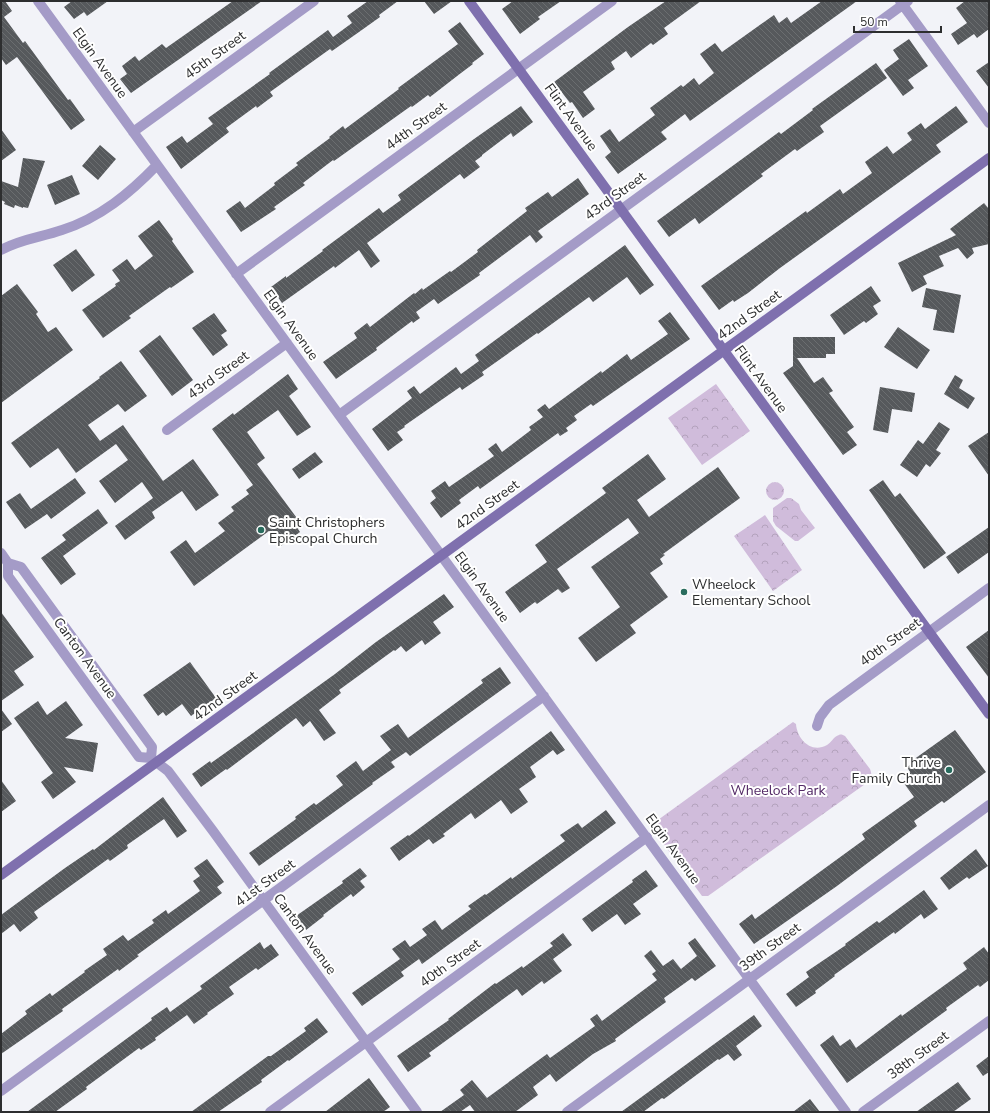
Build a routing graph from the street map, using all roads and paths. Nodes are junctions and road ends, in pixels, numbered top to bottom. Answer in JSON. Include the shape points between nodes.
{"nodes":[{"id":1,"x":38,"y":1,"type":"edge"},
{"id":2,"x":314,"y":1,"type":"edge"},
{"id":3,"x":469,"y":1,"type":"edge"},
{"id":4,"x":612,"y":1,"type":"edge"},
{"id":5,"x":904,"y":2,"type":"edge"},
{"id":6,"x":518,"y":69,"type":"junction"},
{"id":7,"x":989,"y":123,"type":"edge"},
{"id":8,"x":133,"y":132,"type":"junction"},
{"id":9,"x":989,"y":158,"type":"edge"},
{"id":10,"x":157,"y":165,"type":"junction"},
{"id":11,"x":621,"y":210,"type":"junction"},
{"id":12,"x":1,"y":250,"type":"edge"},
{"id":13,"x":236,"y":274,"type":"junction"},
{"id":14,"x":286,"y":343,"type":"junction"},
{"id":15,"x":724,"y":350,"type":"junction"},
{"id":16,"x":339,"y":415,"type":"junction"},
{"id":17,"x":167,"y":430,"type":"dead end"},
{"id":18,"x":1,"y":553,"type":"edge"},
{"id":19,"x":442,"y":555,"type":"junction"},
{"id":20,"x":8,"y":563,"type":"junction"},
{"id":21,"x":989,"y":588,"type":"edge"},
{"id":22,"x":52,"y":610,"type":"junction"},
{"id":23,"x":40,"y":620,"type":"junction"},
{"id":24,"x":928,"y":632,"type":"junction"},
{"id":25,"x":544,"y":696,"type":"junction"},
{"id":26,"x":989,"y":714,"type":"edge"},
{"id":27,"x":817,"y":726,"type":"dead end"},
{"id":28,"x":154,"y":760,"type":"junction"},
{"id":29,"x":989,"y":805,"type":"edge"},
{"id":30,"x":647,"y":837,"type":"junction"},
{"id":31,"x":1,"y":876,"type":"edge"},
{"id":32,"x":263,"y":902,"type":"junction"},
{"id":33,"x":749,"y":979,"type":"junction"},
{"id":34,"x":989,"y":1021,"type":"edge"},
{"id":35,"x":366,"y":1042,"type":"junction"},
{"id":36,"x":1,"y":1091,"type":"edge"},
{"id":37,"x":270,"y":1112,"type":"edge"},
{"id":38,"x":417,"y":1112,"type":"edge"},
{"id":39,"x":567,"y":1112,"type":"edge"},
{"id":40,"x":846,"y":1112,"type":"edge"},
{"id":41,"x":863,"y":1112,"type":"edge"}],
"edges":[{"from":1,"to":8,"type":"street","name":"Elgin Avenue"},
{"from":2,"to":8,"type":"street","name":"45th Street"},
{"from":3,"to":6,"type":"street","name":"Flint Avenue"},
{"from":4,"to":6,"type":"street","name":"44th Street"},
{"from":5,"to":7,"type":"street"},
{"from":5,"to":11,"type":"street","name":"43rd Street"},
{"from":6,"to":11,"type":"street","name":"Flint Avenue"},
{"from":6,"to":13,"type":"street","name":"44th Street"},
{"from":8,"to":10,"type":"street","name":"Elgin Avenue"},
{"from":9,"to":15,"type":"street","name":"42nd Street"},
{"from":10,"to":12,"type":"street","via":[[121,198],[83,222],[17,242]]},
{"from":10,"to":13,"type":"street","name":"Elgin Avenue"},
{"from":11,"to":15,"type":"street","name":"Flint Avenue"},
{"from":11,"to":16,"type":"street","name":"43rd Street"},
{"from":13,"to":14,"type":"street","name":"Elgin Avenue"},
{"from":14,"to":16,"type":"street","name":"Elgin Avenue"},
{"from":14,"to":17,"type":"street","name":"43rd Street"},
{"from":15,"to":19,"type":"street","name":"42nd Street"},
{"from":15,"to":24,"type":"street","name":"Flint Avenue"},
{"from":16,"to":19,"type":"street","name":"Elgin Avenue"},
{"from":18,"to":20,"type":"street","name":"Canton Avenue"},
{"from":19,"to":25,"type":"street","name":"Elgin Avenue"},
{"from":19,"to":28,"type":"street","name":"42nd Street"},
{"from":20,"to":22,"type":"street","name":"Canton Avenue","via":[[21,567]]},
{"from":20,"to":23,"type":"street","name":"Canton Avenue","via":[[8,576]]},
{"from":21,"to":24,"type":"street","name":"40th Street"},
{"from":22,"to":23,"type":"street"},
{"from":22,"to":28,"type":"street","name":"Canton Avenue","via":[[152,747]]},
{"from":23,"to":28,"type":"street","name":"Canton Avenue","via":[[139,758]]},
{"from":24,"to":26,"type":"street","name":"Flint Avenue"},
{"from":24,"to":27,"type":"street","name":"40th Street","via":[[824,709]]},
{"from":25,"to":30,"type":"street","name":"Elgin Avenue"},
{"from":25,"to":32,"type":"street","name":"41st Street"},
{"from":28,"to":31,"type":"street","name":"42nd Street"},
{"from":28,"to":32,"type":"street","name":"Canton Avenue","via":[[168,772]]},
{"from":29,"to":33,"type":"street","name":"39th Street"},
{"from":30,"to":33,"type":"street","name":"Elgin Avenue"},
{"from":30,"to":35,"type":"street","name":"40th Street"},
{"from":32,"to":35,"type":"street","name":"Canton Avenue"},
{"from":32,"to":36,"type":"street","name":"41st Street"},
{"from":33,"to":39,"type":"street","name":"39th Street"},
{"from":33,"to":40,"type":"street","name":"Elgin Avenue"},
{"from":34,"to":41,"type":"street","name":"38th Street"},
{"from":35,"to":37,"type":"street","name":"40th Street"},
{"from":35,"to":38,"type":"street","name":"Canton Avenue"}]}
